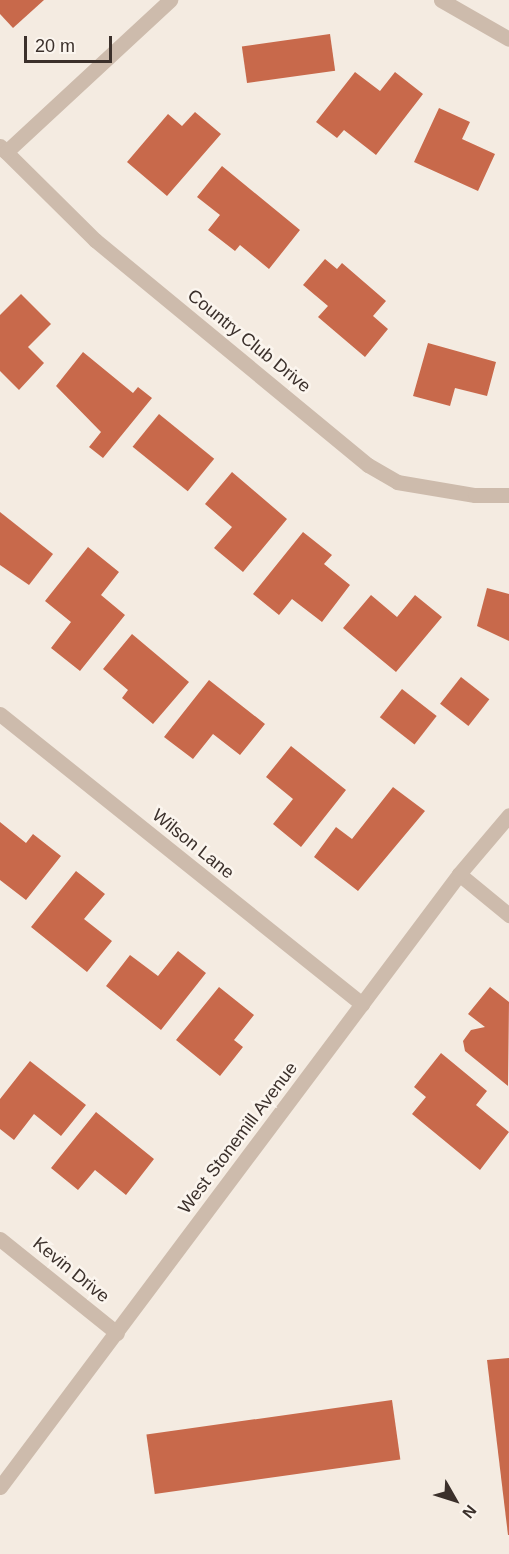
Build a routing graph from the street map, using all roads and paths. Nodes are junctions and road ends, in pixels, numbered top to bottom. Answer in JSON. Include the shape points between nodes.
{"nodes":[{"id":1,"x":170,"y":0,"type":"edge"},
{"id":2,"x":441,"y":0,"type":"edge"},
{"id":3,"x":509,"y":39,"type":"edge"},
{"id":4,"x":3,"y":149,"type":"edge"},
{"id":5,"x":509,"y":495,"type":"edge"},
{"id":6,"x":0,"y":714,"type":"edge"},
{"id":7,"x":509,"y":815,"type":"edge"},
{"id":8,"x":459,"y":874,"type":"junction"},
{"id":9,"x":509,"y":915,"type":"edge"},
{"id":10,"x":362,"y":1005,"type":"junction"},
{"id":11,"x":0,"y":1239,"type":"edge"},
{"id":12,"x":117,"y":1333,"type":"junction"},
{"id":13,"x":0,"y":1487,"type":"edge"}],
"edges":[{"from":1,"to":4,"type":"street"},
{"from":2,"to":3,"type":"street"},
{"from":4,"to":5,"type":"street","name":"Country Club Drive","via":[[95,240],[368,465],[397,482],[475,495]]},
{"from":6,"to":10,"type":"street","name":"Wilson Lane"},
{"from":7,"to":8,"type":"street","name":"West Stonemill Avenue"},
{"from":8,"to":9,"type":"street"},
{"from":8,"to":10,"type":"street","name":"West Stonemill Avenue"},
{"from":10,"to":12,"type":"street","name":"West Stonemill Avenue"},
{"from":11,"to":12,"type":"street","name":"Kevin Drive"},
{"from":12,"to":13,"type":"street","name":"West Stonemill Avenue"}]}
